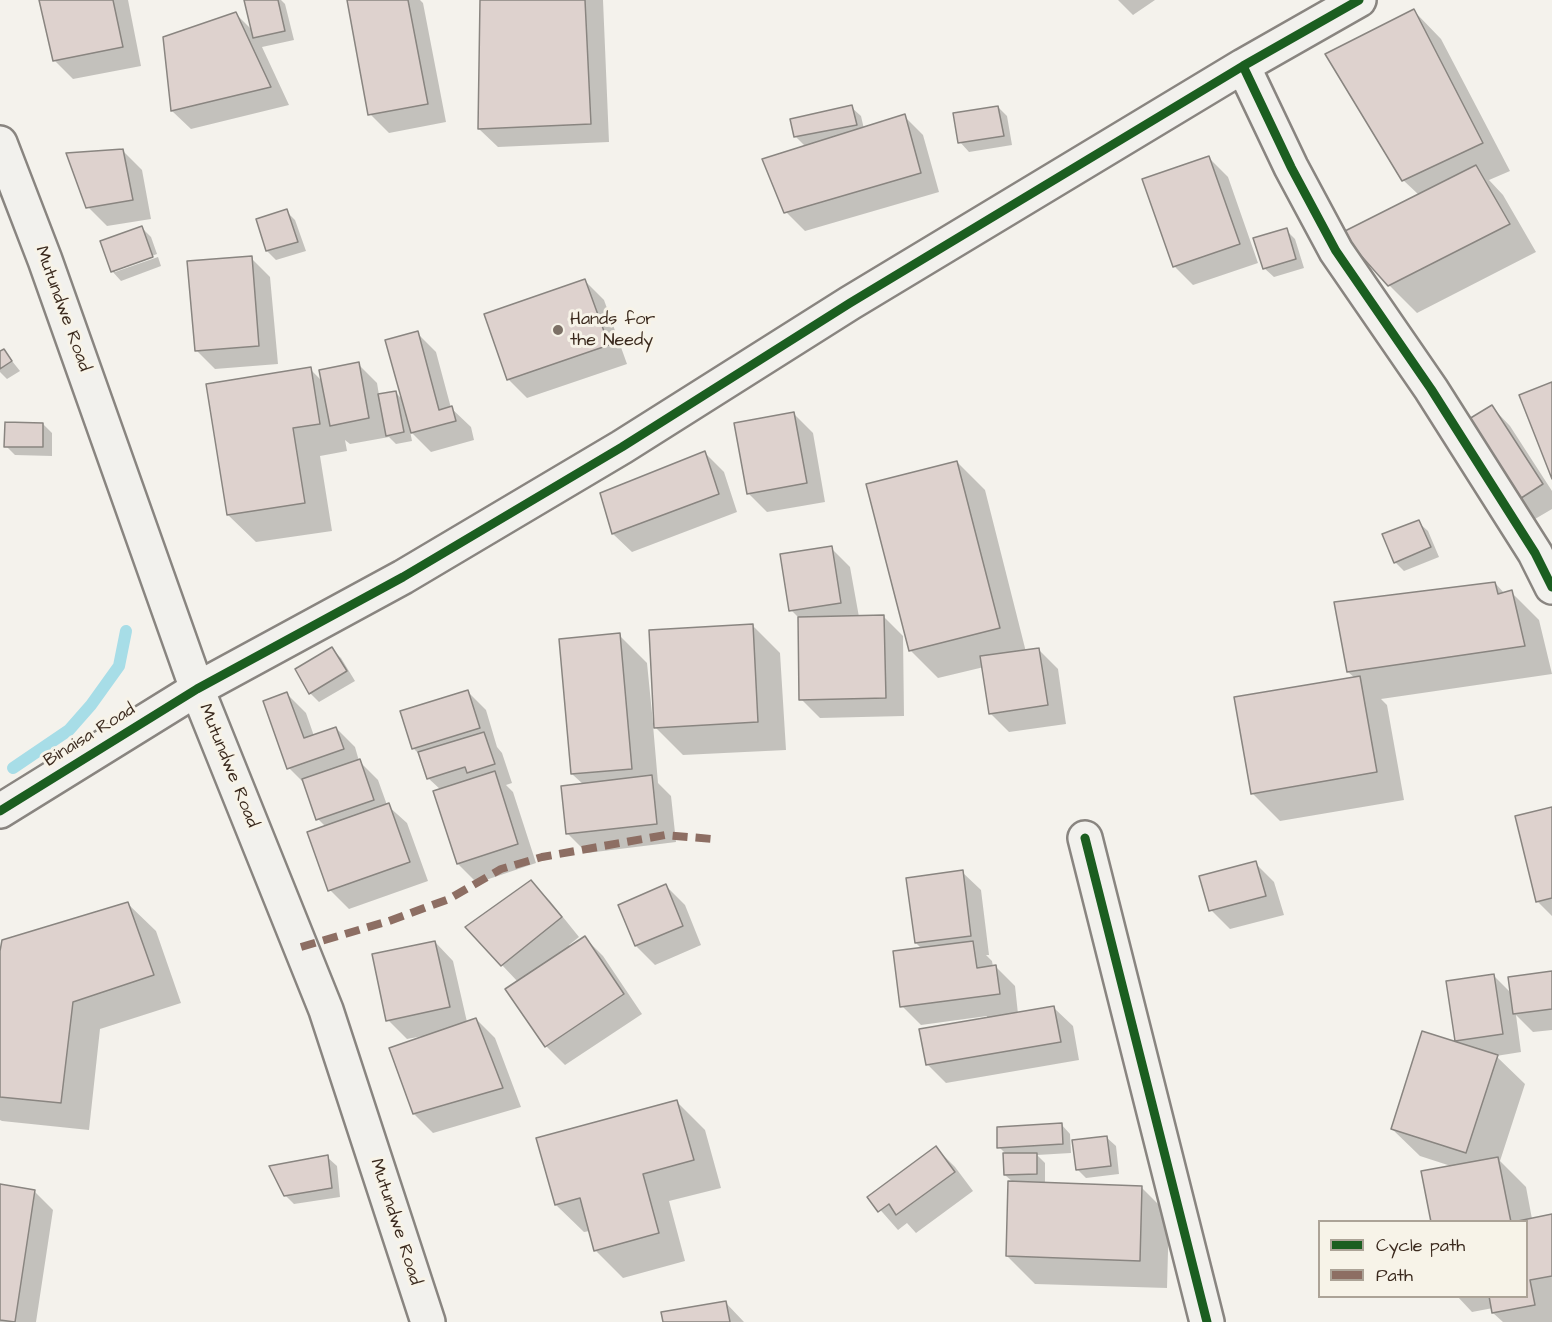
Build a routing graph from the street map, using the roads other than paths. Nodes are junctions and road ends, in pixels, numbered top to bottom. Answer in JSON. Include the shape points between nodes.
{"nodes":[{"id":1,"x":1359,"y":0,"type":"edge"},
{"id":2,"x":1243,"y":66,"type":"junction"},
{"id":3,"x":0,"y":143,"type":"edge"},
{"id":4,"x":1552,"y":587,"type":"edge"},
{"id":5,"x":197,"y":689,"type":"junction"},
{"id":6,"x":0,"y":811,"type":"edge"},
{"id":7,"x":1085,"y":838,"type":"dead end"},
{"id":8,"x":428,"y":1322,"type":"edge"},
{"id":9,"x":1207,"y":1322,"type":"edge"}],
"edges":[{"from":1,"to":2,"type":"street","name":"Binaisa Road"},
{"from":2,"to":4,"type":"street","via":[[1336,251],[1431,389],[1535,553]]},
{"from":2,"to":5,"type":"street","name":"Binaisa Road","via":[[849,303],[622,447],[403,577]]},
{"from":3,"to":5,"type":"street","name":"Mutundwe Road"},
{"from":5,"to":6,"type":"street","name":"Binaisa Road"},
{"from":5,"to":8,"type":"street","name":"Mutundwe Road","via":[[326,1010]]},
{"from":7,"to":9,"type":"street"}]}
